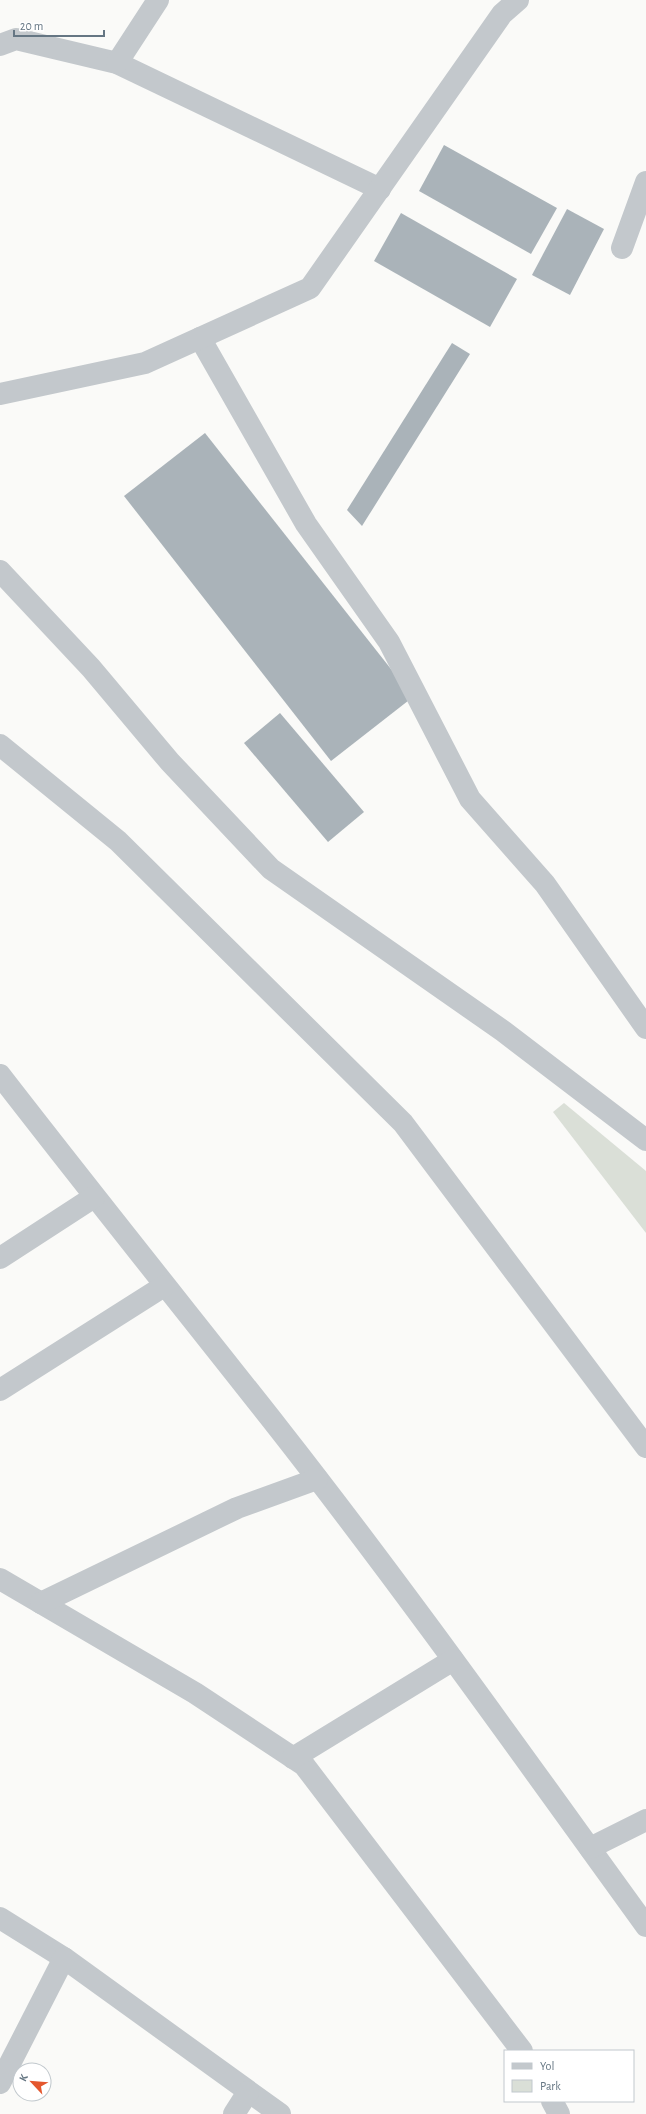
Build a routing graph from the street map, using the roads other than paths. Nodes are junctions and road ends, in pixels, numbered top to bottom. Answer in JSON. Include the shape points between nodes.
{"nodes":[{"id":1,"x":158,"y":0,"type":"edge"},
{"id":2,"x":518,"y":0,"type":"edge"},
{"id":3,"x":5,"y":39,"type":"edge"},
{"id":4,"x":117,"y":63,"type":"junction"},
{"id":5,"x":646,"y":182,"type":"edge"},
{"id":6,"x":380,"y":189,"type":"junction"},
{"id":7,"x":622,"y":248,"type":"dead end"},
{"id":8,"x":200,"y":338,"type":"junction"},
{"id":9,"x":0,"y":394,"type":"edge"},
{"id":10,"x":0,"y":571,"type":"edge"},
{"id":11,"x":0,"y":745,"type":"edge"},
{"id":12,"x":646,"y":1028,"type":"edge"},
{"id":13,"x":0,"y":1075,"type":"edge"},
{"id":14,"x":646,"y":1140,"type":"edge"},
{"id":15,"x":94,"y":1197,"type":"junction"},
{"id":16,"x":0,"y":1258,"type":"edge"},
{"id":17,"x":164,"y":1286,"type":"junction"},
{"id":18,"x":0,"y":1390,"type":"edge"},
{"id":19,"x":646,"y":1447,"type":"edge"},
{"id":20,"x":317,"y":1479,"type":"junction"},
{"id":21,"x":0,"y":1579,"type":"edge"},
{"id":22,"x":41,"y":1603,"type":"junction"},
{"id":23,"x":453,"y":1660,"type":"junction"},
{"id":24,"x":293,"y":1758,"type":"junction"},
{"id":25,"x":646,"y":1820,"type":"edge"},
{"id":26,"x":590,"y":1848,"type":"junction"},
{"id":27,"x":0,"y":1918,"type":"edge"},
{"id":28,"x":646,"y":1926,"type":"edge"},
{"id":29,"x":64,"y":1958,"type":"junction"},
{"id":30,"x":521,"y":2050,"type":"edge"},
{"id":31,"x":0,"y":2083,"type":"edge"},
{"id":32,"x":248,"y":2092,"type":"junction"},
{"id":33,"x":553,"y":2102,"type":"edge"},
{"id":34,"x":234,"y":2114,"type":"edge"},
{"id":35,"x":280,"y":2114,"type":"edge"},
{"id":36,"x":559,"y":2114,"type":"edge"}],
"edges":[{"from":1,"to":4,"type":"street"},
{"from":2,"to":6,"type":"street","via":[[502,14]]},
{"from":3,"to":4,"type":"street"},
{"from":4,"to":6,"type":"street"},
{"from":5,"to":7,"type":"street"},
{"from":6,"to":8,"type":"street","via":[[310,288]]},
{"from":8,"to":9,"type":"street","via":[[145,364]]},
{"from":8,"to":12,"type":"street","via":[[306,524],[389,642],[470,799],[545,884]]},
{"from":10,"to":14,"type":"street","via":[[91,668],[170,762],[270,869],[503,1031]]},
{"from":11,"to":19,"type":"street","via":[[118,841],[403,1123]]},
{"from":13,"to":15,"type":"street"},
{"from":15,"to":16,"type":"street"},
{"from":15,"to":17,"type":"street"},
{"from":17,"to":18,"type":"street"},
{"from":17,"to":20,"type":"street"},
{"from":20,"to":22,"type":"street","via":[[238,1508]]},
{"from":20,"to":23,"type":"street"},
{"from":21,"to":22,"type":"street"},
{"from":22,"to":24,"type":"street","via":[[195,1693]]},
{"from":23,"to":24,"type":"street"},
{"from":23,"to":26,"type":"street"},
{"from":24,"to":30,"type":"street","via":[[304,1765]]},
{"from":25,"to":26,"type":"street"},
{"from":26,"to":28,"type":"street"},
{"from":27,"to":29,"type":"street"},
{"from":29,"to":31,"type":"street"},
{"from":29,"to":32,"type":"street"},
{"from":32,"to":34,"type":"street"},
{"from":32,"to":35,"type":"street"},
{"from":33,"to":36,"type":"street"}]}
